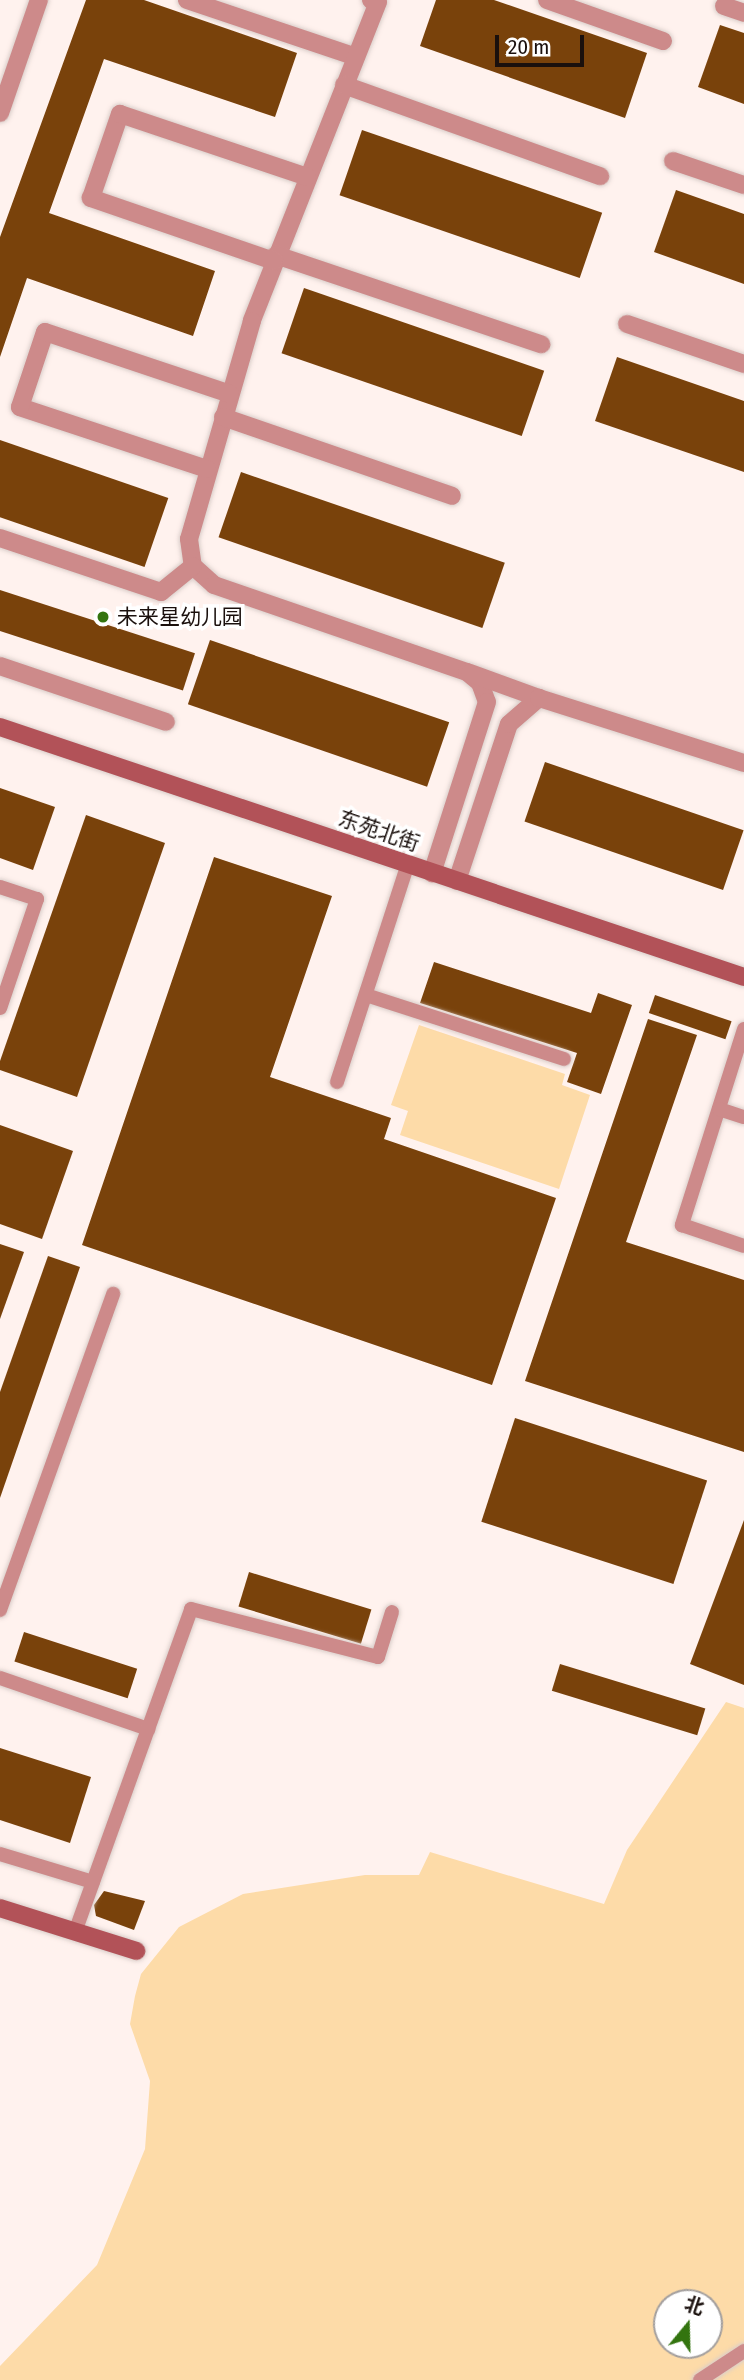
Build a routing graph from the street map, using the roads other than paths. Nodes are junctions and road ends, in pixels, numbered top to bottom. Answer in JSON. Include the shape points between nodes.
{"nodes":[{"id":1,"x":39,"y":0,"type":"edge"},
{"id":2,"x":187,"y":0,"type":"edge"},
{"id":3,"x":547,"y":0,"type":"edge"},
{"id":4,"x":376,"y":1,"type":"edge"},
{"id":5,"x":724,"y":6,"type":"dead end"},
{"id":6,"x":744,"y":13,"type":"edge"},
{"id":7,"x":663,"y":41,"type":"dead end"},
{"id":8,"x":356,"y":57,"type":"junction"},
{"id":9,"x":344,"y":85,"type":"junction"},
{"id":10,"x":0,"y":113,"type":"edge"},
{"id":11,"x":673,"y":161,"type":"dead end"},
{"id":12,"x":600,"y":176,"type":"dead end"},
{"id":13,"x":307,"y":177,"type":"junction"},
{"id":14,"x":744,"y":185,"type":"edge"},
{"id":15,"x":275,"y":258,"type":"junction"},
{"id":16,"x":627,"y":324,"type":"dead end"},
{"id":17,"x":541,"y":344,"type":"dead end"},
{"id":18,"x":744,"y":364,"type":"edge"},
{"id":19,"x":230,"y":394,"type":"junction"},
{"id":20,"x":223,"y":417,"type":"junction"},
{"id":21,"x":206,"y":469,"type":"junction"},
{"id":22,"x":452,"y":496,"type":"dead end"},
{"id":23,"x":0,"y":538,"type":"edge"},
{"id":24,"x":193,"y":566,"type":"junction"},
{"id":25,"x":0,"y":666,"type":"edge"},
{"id":26,"x":467,"y":672,"type":"junction"},
{"id":27,"x":539,"y":698,"type":"junction"},
{"id":28,"x":166,"y":722,"type":"dead end"},
{"id":29,"x":0,"y":727,"type":"edge"},
{"id":30,"x":744,"y":763,"type":"edge"},
{"id":31,"x":408,"y":864,"type":"junction"},
{"id":32,"x":432,"y":873,"type":"junction"},
{"id":33,"x":457,"y":881,"type":"junction"},
{"id":34,"x":0,"y":887,"type":"edge"},
{"id":35,"x":744,"y":978,"type":"edge"},
{"id":36,"x":366,"y":995,"type":"junction"},
{"id":37,"x":0,"y":1008,"type":"edge"},
{"id":38,"x":744,"y":1029,"type":"edge"},
{"id":39,"x":564,"y":1059,"type":"dead end"},
{"id":40,"x":337,"y":1082,"type":"dead end"},
{"id":41,"x":719,"y":1109,"type":"junction"},
{"id":42,"x":744,"y":1117,"type":"edge"},
{"id":43,"x":744,"y":1246,"type":"edge"},
{"id":44,"x":113,"y":1293,"type":"dead end"},
{"id":45,"x":0,"y":1610,"type":"edge"},
{"id":46,"x":392,"y":1612,"type":"dead end"},
{"id":47,"x":0,"y":1678,"type":"edge"},
{"id":48,"x":148,"y":1729,"type":"junction"},
{"id":49,"x":0,"y":1854,"type":"edge"},
{"id":50,"x":93,"y":1882,"type":"junction"},
{"id":51,"x":0,"y":1908,"type":"edge"},
{"id":52,"x":75,"y":1932,"type":"junction"},
{"id":53,"x":136,"y":1951,"type":"dead end"},
{"id":54,"x":744,"y":2351,"type":"edge"},
{"id":55,"x":700,"y":2380,"type":"edge"}],
"edges":[{"from":1,"to":10,"type":"street"},
{"from":2,"to":8,"type":"street"},
{"from":3,"to":7,"type":"street"},
{"from":4,"to":8,"type":"street"},
{"from":5,"to":6,"type":"street"},
{"from":8,"to":9,"type":"street"},
{"from":9,"to":12,"type":"street"},
{"from":9,"to":13,"type":"street"},
{"from":11,"to":14,"type":"street"},
{"from":13,"to":15,"type":"street"},
{"from":13,"to":15,"type":"street","via":[[120,114],[91,198]]},
{"from":15,"to":17,"type":"street"},
{"from":15,"to":19,"type":"street"},
{"from":16,"to":18,"type":"street"},
{"from":19,"to":20,"type":"street"},
{"from":19,"to":21,"type":"street","via":[[45,332],[20,407]]},
{"from":20,"to":21,"type":"street"},
{"from":20,"to":22,"type":"street"},
{"from":21,"to":24,"type":"street","via":[[189,539]]},
{"from":23,"to":24,"type":"street","via":[[161,592]]},
{"from":24,"to":26,"type":"street","via":[[214,585]]},
{"from":25,"to":28,"type":"street"},
{"from":26,"to":27,"type":"street"},
{"from":26,"to":32,"type":"street","via":[[480,683],[487,702]]},
{"from":27,"to":30,"type":"street"},
{"from":27,"to":33,"type":"street","via":[[509,724]]},
{"from":29,"to":31,"type":"main road","name":"东苑北街"},
{"from":31,"to":32,"type":"main road","name":"东苑北街"},
{"from":31,"to":36,"type":"lane"},
{"from":32,"to":33,"type":"main road","name":"东苑北街"},
{"from":33,"to":35,"type":"main road","name":"东苑北街"},
{"from":34,"to":37,"type":"lane","via":[[37,899]]},
{"from":36,"to":39,"type":"lane"},
{"from":36,"to":40,"type":"lane"},
{"from":38,"to":41,"type":"lane"},
{"from":41,"to":42,"type":"lane"},
{"from":41,"to":43,"type":"lane","via":[[682,1225]]},
{"from":44,"to":45,"type":"lane"},
{"from":46,"to":48,"type":"lane","via":[[378,1657],[191,1609]]},
{"from":47,"to":48,"type":"lane"},
{"from":48,"to":50,"type":"lane"},
{"from":49,"to":50,"type":"lane"},
{"from":50,"to":52,"type":"lane"},
{"from":51,"to":52,"type":"main road"},
{"from":52,"to":53,"type":"main road"},
{"from":54,"to":55,"type":"lane"}]}
